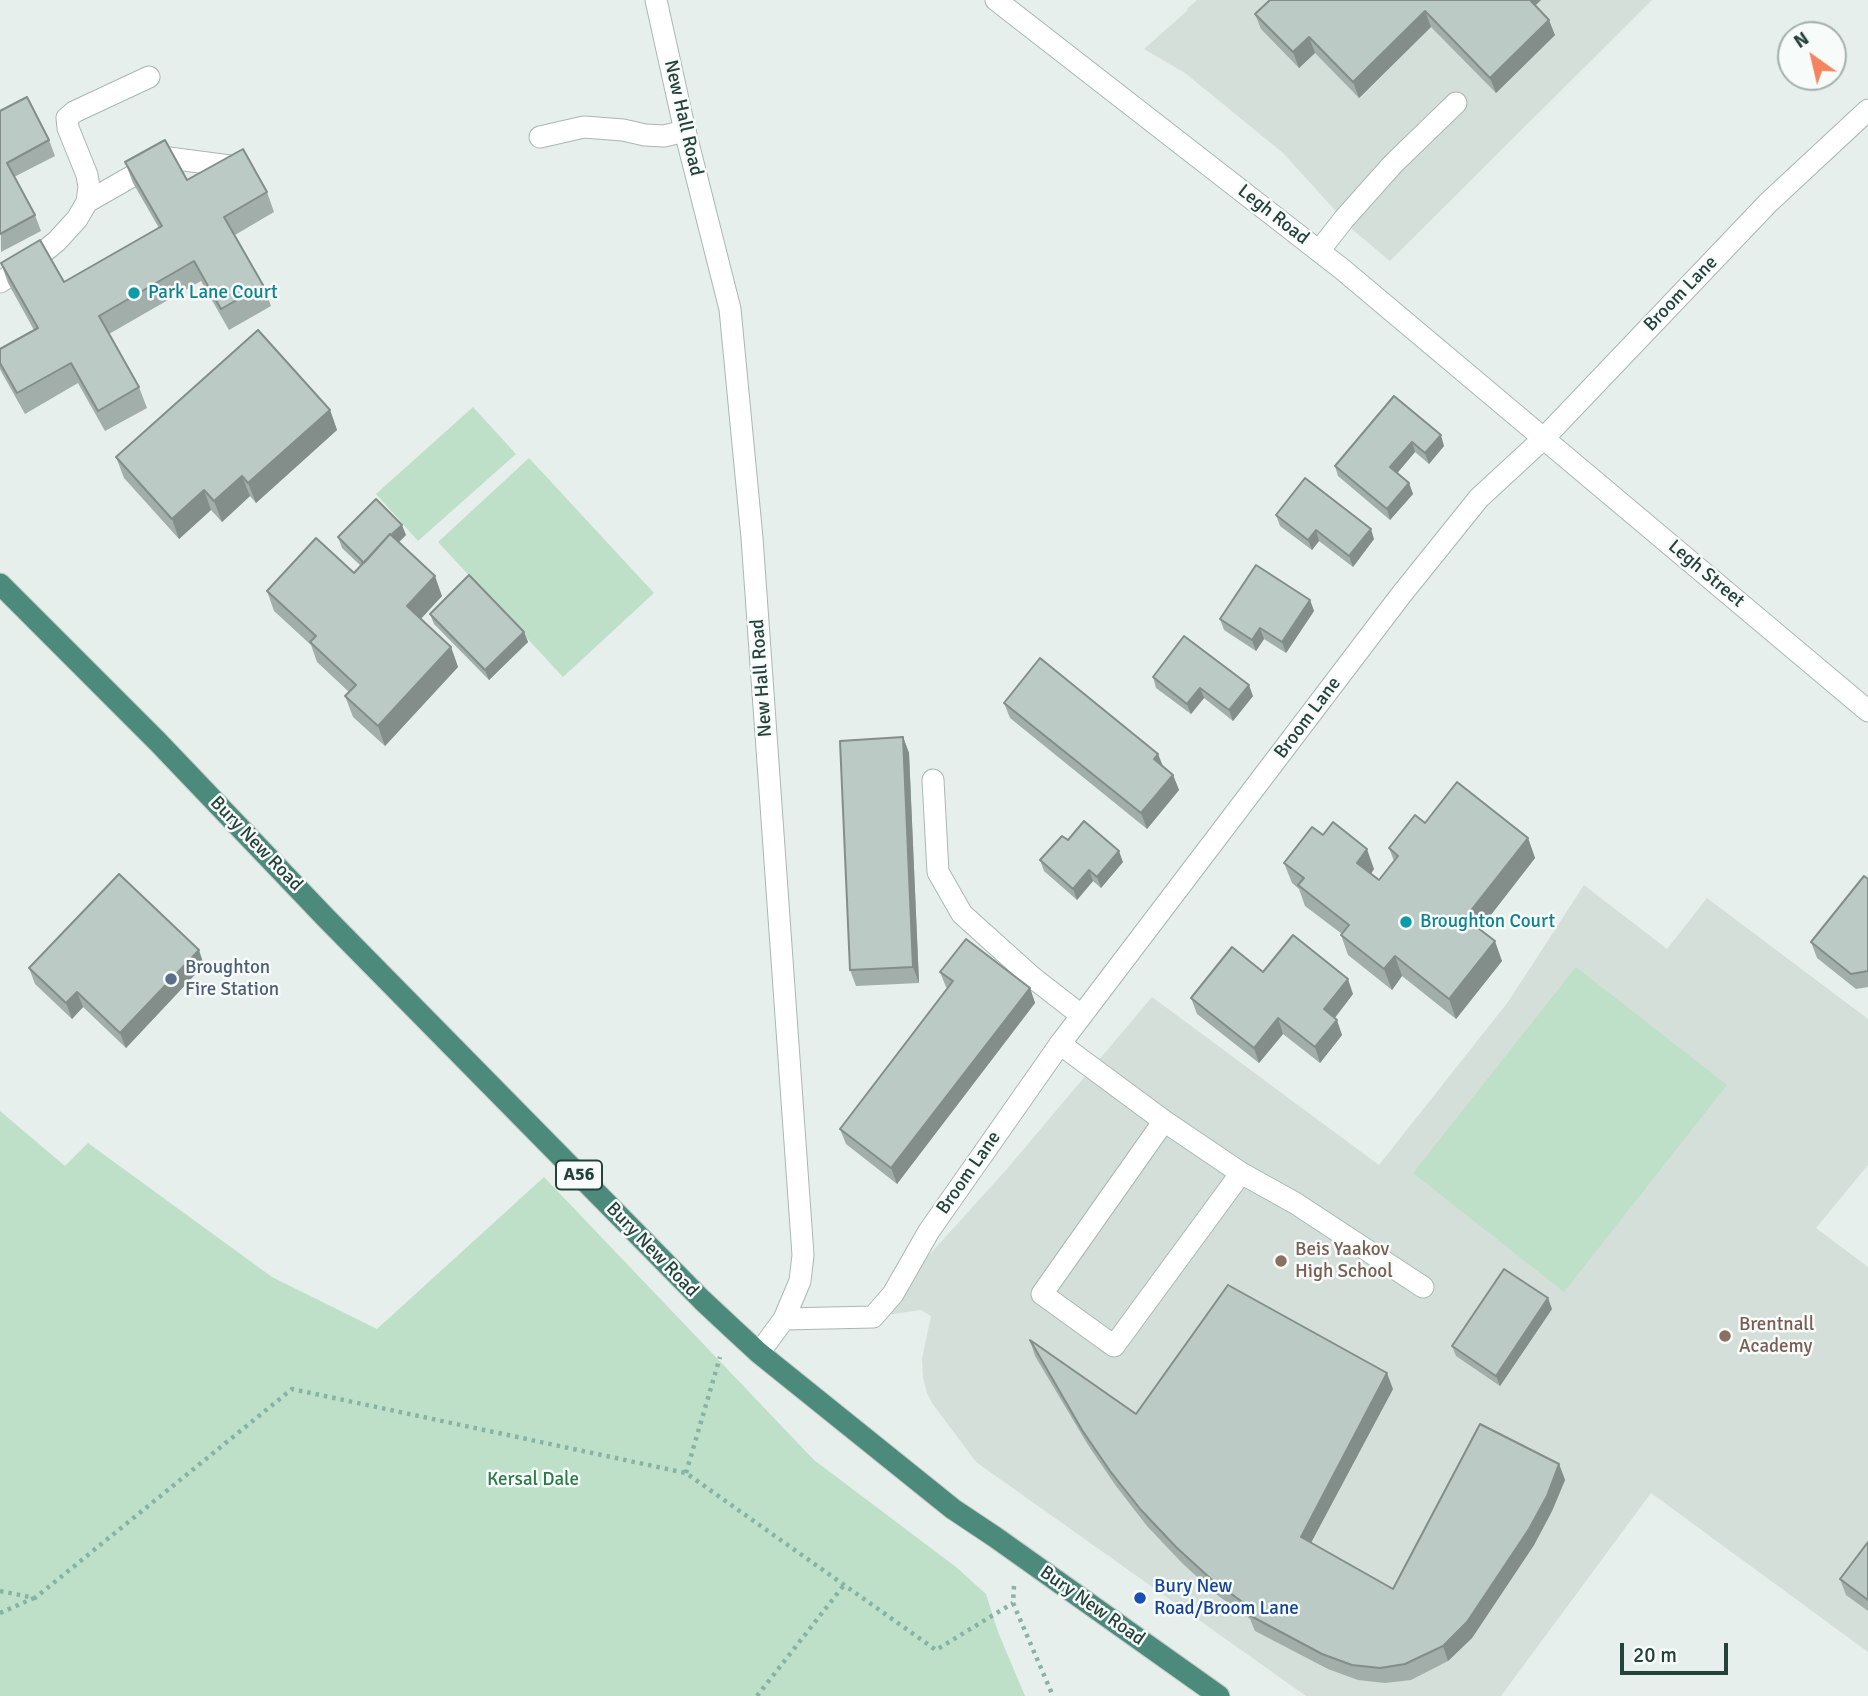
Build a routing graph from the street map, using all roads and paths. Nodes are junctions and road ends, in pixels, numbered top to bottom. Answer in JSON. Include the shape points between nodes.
{"nodes":[{"id":1,"x":656,"y":0,"type":"edge"},
{"id":2,"x":996,"y":0,"type":"edge"},
{"id":3,"x":149,"y":77,"type":"dead end"},
{"id":4,"x":1456,"y":103,"type":"dead end"},
{"id":5,"x":1868,"y":110,"type":"edge"},
{"id":6,"x":685,"y":131,"type":"junction"},
{"id":7,"x":540,"y":137,"type":"dead end"},
{"id":8,"x":230,"y":166,"type":"edge"},
{"id":9,"x":87,"y":202,"type":"junction"},
{"id":10,"x":1319,"y":251,"type":"junction"},
{"id":11,"x":0,"y":282,"type":"edge"},
{"id":12,"x":1544,"y":438,"type":"junction"},
{"id":13,"x":0,"y":583,"type":"edge"},
{"id":14,"x":1868,"y":711,"type":"edge"},
{"id":15,"x":933,"y":780,"type":"dead end"},
{"id":16,"x":1082,"y":1015,"type":"junction"},
{"id":17,"x":1060,"y":1044,"type":"junction"},
{"id":18,"x":1164,"y":1121,"type":"junction"},
{"id":19,"x":1241,"y":1173,"type":"junction"},
{"id":20,"x":1423,"y":1287,"type":"dead end"},
{"id":21,"x":784,"y":1319,"type":"junction"},
{"id":22,"x":733,"y":1329,"type":"junction"},
{"id":23,"x":759,"y":1353,"type":"junction"},
{"id":24,"x":686,"y":1474,"type":"junction"},
{"id":25,"x":1028,"y":1560,"type":"junction"},
{"id":26,"x":844,"y":1585,"type":"junction"},
{"id":27,"x":0,"y":1591,"type":"edge"},
{"id":28,"x":35,"y":1598,"type":"junction"},
{"id":29,"x":1013,"y":1603,"type":"junction"},
{"id":30,"x":0,"y":1613,"type":"edge"},
{"id":31,"x":757,"y":1696,"type":"edge"},
{"id":32,"x":1053,"y":1696,"type":"edge"},
{"id":33,"x":1219,"y":1696,"type":"edge"}],
"edges":[{"from":1,"to":6,"type":"street","name":"New Hall Road"},
{"from":2,"to":10,"type":"street","name":"Legh Road"},
{"from":3,"to":9,"type":"street","via":[[67,118],[87,175]]},
{"from":4,"to":10,"type":"street","via":[[1393,164]]},
{"from":5,"to":12,"type":"street","name":"Broom Lane","via":[[1768,204]]},
{"from":6,"to":7,"type":"street","via":[[664,136],[584,127]]},
{"from":6,"to":21,"type":"street","name":"New Hall Road","via":[[730,309],[752,538],[803,1255],[800,1280]]},
{"from":8,"to":9,"type":"street","via":[[169,158]]},
{"from":9,"to":11,"type":"street","via":[[57,241]]},
{"from":10,"to":12,"type":"street","name":"Legh Road"},
{"from":12,"to":14,"type":"street","name":"Legh Street"},
{"from":12,"to":16,"type":"street","name":"Broom Lane","via":[[1479,498]]},
{"from":13,"to":22,"type":"highway","name":"Bury New Road","number":"A56"},
{"from":15,"to":16,"type":"street","via":[[938,872],[962,914]]},
{"from":16,"to":17,"type":"street","name":"Broom Lane"},
{"from":17,"to":18,"type":"street"},
{"from":17,"to":21,"type":"street","name":"Broom Lane","via":[[929,1231],[893,1294],[873,1317]]},
{"from":18,"to":19,"type":"street"},
{"from":18,"to":19,"type":"street","via":[[1042,1294],[1114,1346]]},
{"from":19,"to":20,"type":"street"},
{"from":21,"to":23,"type":"street","name":"New Hall Road"},
{"from":22,"to":23,"type":"highway","name":"Bury New Road","number":"A56"},
{"from":22,"to":24,"type":"path","via":[[722,1348]]},
{"from":23,"to":25,"type":"highway","name":"Bury New Road","number":"A56","via":[[953,1509]]},
{"from":24,"to":26,"type":"path"},
{"from":24,"to":28,"type":"path","via":[[292,1389]]},
{"from":25,"to":29,"type":"path","via":[[1014,1581]]},
{"from":25,"to":33,"type":"highway","name":"Bury New Road","number":"A56"},
{"from":26,"to":29,"type":"path","via":[[936,1650]]},
{"from":26,"to":31,"type":"path"},
{"from":27,"to":28,"type":"path"},
{"from":28,"to":30,"type":"path"},
{"from":29,"to":32,"type":"path"}]}
